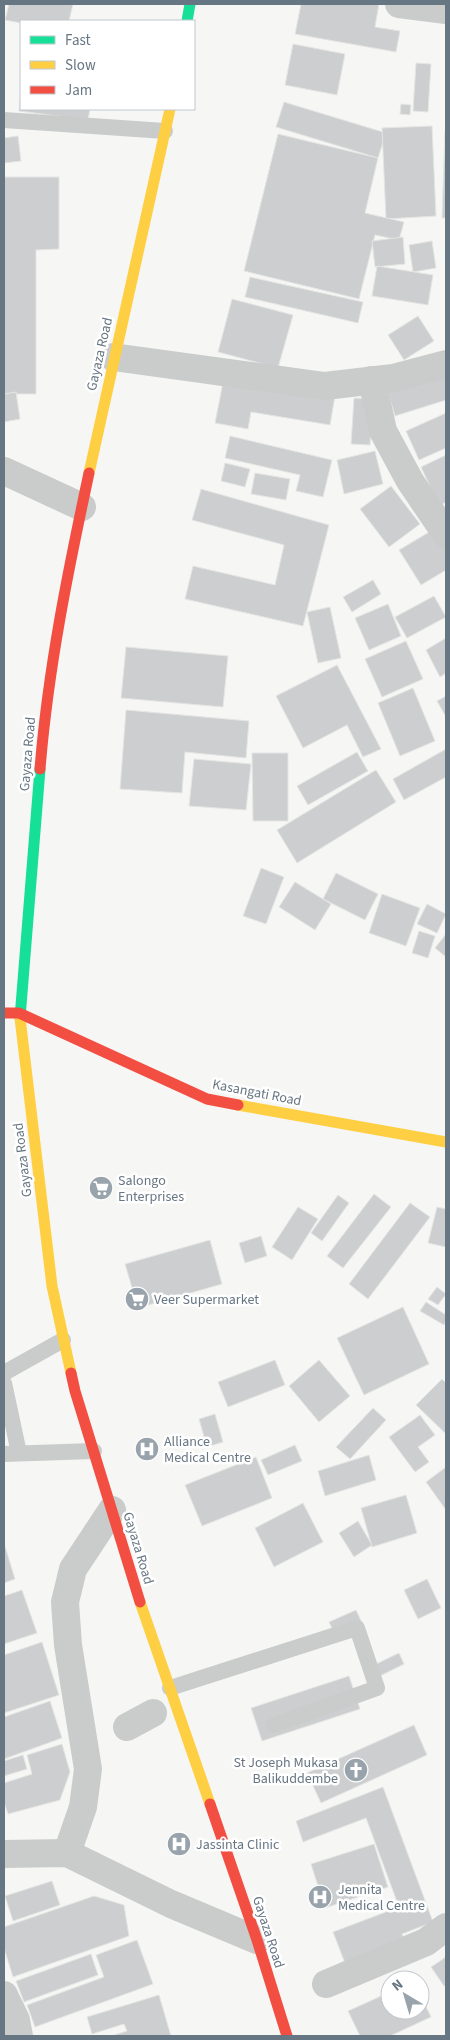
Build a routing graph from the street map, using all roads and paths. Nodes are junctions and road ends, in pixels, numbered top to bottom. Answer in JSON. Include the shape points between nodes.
{"nodes":[{"id":1,"x":190,"y":4,"type":"edge"},
{"id":2,"x":399,"y":4,"type":"edge"},
{"id":3,"x":446,"y":10,"type":"edge"},
{"id":4,"x":186,"y":20,"type":"edge"},
{"id":5,"x":170,"y":110,"type":"edge"},
{"id":6,"x":4,"y":120,"type":"edge"},
{"id":7,"x":165,"y":131,"type":"junction"},
{"id":8,"x":114,"y":357,"type":"junction"},
{"id":9,"x":446,"y":364,"type":"edge"},
{"id":10,"x":372,"y":380,"type":"junction"},
{"id":11,"x":4,"y":471,"type":"edge"},
{"id":12,"x":82,"y":507,"type":"junction"},
{"id":13,"x":446,"y":534,"type":"edge"},
{"id":14,"x":4,"y":1013,"type":"edge"},
{"id":15,"x":19,"y":1013,"type":"junction"},
{"id":16,"x":446,"y":1142,"type":"edge"},
{"id":17,"x":64,"y":1340,"type":"junction"},
{"id":18,"x":4,"y":1373,"type":"edge"},
{"id":19,"x":4,"y":1383,"type":"edge"},
{"id":20,"x":94,"y":1450,"type":"junction"},
{"id":21,"x":11,"y":1454,"type":"edge"},
{"id":22,"x":112,"y":1510,"type":"junction"},
{"id":23,"x":170,"y":1688,"type":"junction"},
{"id":24,"x":153,"y":1713,"type":"dead end"},
{"id":25,"x":274,"y":1725,"type":"dead end"},
{"id":26,"x":127,"y":1727,"type":"dead end"},
{"id":27,"x":67,"y":1853,"type":"junction"},
{"id":28,"x":4,"y":1854,"type":"edge"},
{"id":29,"x":446,"y":1928,"type":"edge"},
{"id":30,"x":257,"y":1940,"type":"junction"},
{"id":31,"x":326,"y":1984,"type":"dead end"},
{"id":32,"x":4,"y":1995,"type":"edge"},
{"id":33,"x":19,"y":2036,"type":"edge"},
{"id":34,"x":287,"y":2036,"type":"edge"}],
"edges":[{"from":1,"to":4,"type":"main road"},
{"from":2,"to":3,"type":"street"},
{"from":5,"to":7,"type":"main road","name":"Gayaza Road"},
{"from":6,"to":7,"type":"lane"},
{"from":7,"to":8,"type":"main road","name":"Gayaza Road"},
{"from":8,"to":10,"type":"street","via":[[325,386]]},
{"from":8,"to":12,"type":"main road","name":"Gayaza Road"},
{"from":9,"to":10,"type":"street"},
{"from":10,"to":13,"type":"street","via":[[383,431],[410,481]]},
{"from":11,"to":12,"type":"street"},
{"from":12,"to":15,"type":"main road","name":"Gayaza Road","via":[[60,609],[43,733],[34,872]]},
{"from":14,"to":15,"type":"main road"},
{"from":15,"to":16,"type":"main road","name":"Kasangati Road","via":[[207,1099]]},
{"from":15,"to":17,"type":"main road","name":"Gayaza Road","via":[[52,1286]]},
{"from":17,"to":18,"type":"lane"},
{"from":17,"to":20,"type":"main road","name":"Gayaza Road"},
{"from":19,"to":21,"type":"lane"},
{"from":20,"to":21,"type":"lane"},
{"from":20,"to":22,"type":"main road","name":"Gayaza Road"},
{"from":22,"to":23,"type":"main road","name":"Gayaza Road"},
{"from":22,"to":27,"type":"street","via":[[73,1570],[65,1602],[68,1645],[88,1769],[83,1807]]},
{"from":23,"to":25,"type":"lane","via":[[357,1628],[377,1688]]},
{"from":23,"to":30,"type":"main road","name":"Gayaza Road"},
{"from":24,"to":26,"type":"street"},
{"from":27,"to":28,"type":"street"},
{"from":27,"to":30,"type":"street","via":[[171,1904]]},
{"from":29,"to":31,"type":"street","via":[[426,1942]]},
{"from":30,"to":34,"type":"main road","name":"Gayaza Road"},
{"from":32,"to":33,"type":"street","via":[[16,2020]]}]}
